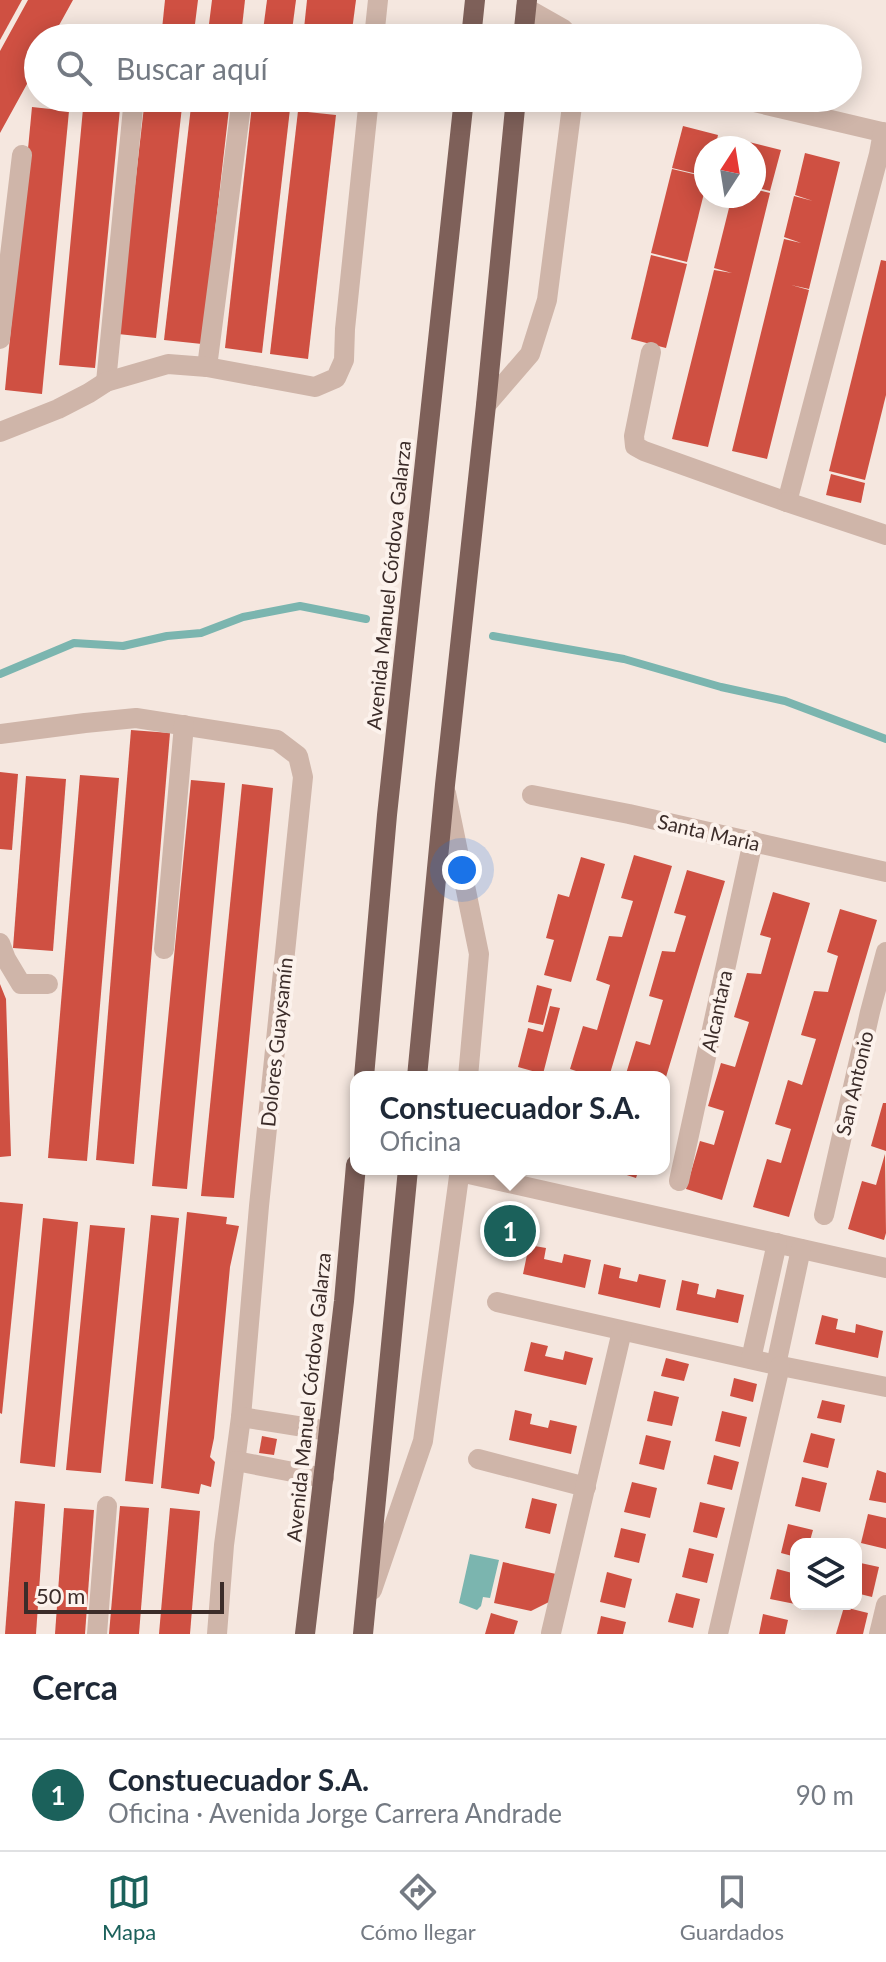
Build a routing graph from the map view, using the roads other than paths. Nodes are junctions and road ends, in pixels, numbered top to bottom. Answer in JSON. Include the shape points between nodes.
{"nodes":[{"id":1,"x":378,"y":0,"type":"edge"},
{"id":2,"x":475,"y":0,"type":"edge"},
{"id":3,"x":527,"y":4,"type":"edge"},
{"id":4,"x":375,"y":24,"type":"edge"},
{"id":5,"x":472,"y":24,"type":"edge"},
{"id":6,"x":525,"y":24,"type":"edge"},
{"id":7,"x":556,"y":24,"type":"edge"},
{"id":8,"x":133,"y":112,"type":"edge"},
{"id":9,"x":240,"y":112,"type":"edge"},
{"id":10,"x":368,"y":112,"type":"edge"},
{"id":11,"x":462,"y":112,"type":"edge"},
{"id":12,"x":515,"y":112,"type":"edge"},
{"id":13,"x":571,"y":112,"type":"edge"},
{"id":14,"x":796,"y":112,"type":"edge"},
{"id":15,"x":884,"y":133,"type":"edge"},
{"id":16,"x":22,"y":155,"type":"dead end"},
{"id":17,"x":0,"y":339,"type":"edge"},
{"id":18,"x":651,"y":352,"type":"dead end"},
{"id":19,"x":207,"y":367,"type":"junction"},
{"id":20,"x":106,"y":382,"type":"junction"},
{"id":21,"x":486,"y":405,"type":"junction"},
{"id":22,"x":0,"y":432,"type":"edge"},
{"id":23,"x":787,"y":502,"type":"junction"},
{"id":24,"x":886,"y":535,"type":"edge"},
{"id":25,"x":184,"y":725,"type":"junction"},
{"id":26,"x":0,"y":734,"type":"edge"},
{"id":27,"x":445,"y":785,"type":"junction"},
{"id":28,"x":532,"y":795,"type":"dead end"},
{"id":29,"x":753,"y":841,"type":"junction"},
{"id":30,"x":886,"y":872,"type":"edge"},
{"id":31,"x":0,"y":943,"type":"edge"},
{"id":32,"x":164,"y":949,"type":"dead end"},
{"id":33,"x":886,"y":952,"type":"edge"},
{"id":34,"x":48,"y":984,"type":"dead end"},
{"id":35,"x":365,"y":1071,"type":"edge"},
{"id":36,"x":418,"y":1071,"type":"edge"},
{"id":37,"x":469,"y":1071,"type":"edge"},
{"id":38,"x":355,"y":1175,"type":"edge"},
{"id":39,"x":407,"y":1175,"type":"edge"},
{"id":40,"x":459,"y":1175,"type":"edge"},
{"id":41,"x":482,"y":1175,"type":"edge"},
{"id":42,"x":679,"y":1181,"type":"dead end"},
{"id":43,"x":824,"y":1215,"type":"dead end"},
{"id":44,"x":777,"y":1243,"type":"junction"},
{"id":45,"x":801,"y":1249,"type":"junction"},
{"id":46,"x":886,"y":1268,"type":"edge"},
{"id":47,"x":497,"y":1302,"type":"dead end"},
{"id":48,"x":622,"y":1331,"type":"junction"},
{"id":49,"x":751,"y":1359,"type":"junction"},
{"id":50,"x":778,"y":1365,"type":"junction"},
{"id":51,"x":886,"y":1387,"type":"edge"},
{"id":52,"x":241,"y":1417,"type":"junction"},
{"id":53,"x":329,"y":1431,"type":"junction"},
{"id":54,"x":478,"y":1459,"type":"dead end"},
{"id":55,"x":236,"y":1461,"type":"junction"},
{"id":56,"x":324,"y":1478,"type":"junction"},
{"id":57,"x":586,"y":1487,"type":"junction"},
{"id":58,"x":107,"y":1506,"type":"dead end"},
{"id":59,"x":368,"y":1602,"type":"junction"},
{"id":60,"x":886,"y":1605,"type":"edge"},
{"id":61,"x":551,"y":1633,"type":"edge"},
{"id":62,"x":97,"y":1634,"type":"edge"},
{"id":63,"x":217,"y":1634,"type":"edge"},
{"id":64,"x":305,"y":1634,"type":"edge"},
{"id":65,"x":363,"y":1634,"type":"edge"},
{"id":66,"x":718,"y":1634,"type":"edge"},
{"id":67,"x":879,"y":1634,"type":"edge"}],
"edges":[{"from":1,"to":4,"type":"street"},
{"from":2,"to":5,"type":"main road"},
{"from":3,"to":6,"type":"main road"},
{"from":3,"to":7,"type":"street"},
{"from":8,"to":20,"type":"street"},
{"from":9,"to":19,"type":"street"},
{"from":10,"to":19,"type":"street","via":[[344,360],[336,378],[315,387]]},
{"from":11,"to":35,"type":"main road","name":"Avenida Manuel Córdova Galarza"},
{"from":12,"to":21,"type":"main road"},
{"from":13,"to":21,"type":"street","via":[[547,300],[530,354]]},
{"from":14,"to":15,"type":"street"},
{"from":15,"to":23,"type":"street"},
{"from":16,"to":17,"type":"street"},
{"from":18,"to":23,"type":"street","via":[[635,446]]},
{"from":19,"to":20,"type":"street","via":[[168,364]]},
{"from":20,"to":22,"type":"street"},
{"from":21,"to":27,"type":"main road"},
{"from":23,"to":24,"type":"street"},
{"from":25,"to":26,"type":"street","name":"Dolores Guaysamín","via":[[136,718]]},
{"from":25,"to":32,"type":"street"},
{"from":25,"to":52,"type":"street","name":"Dolores Guaysamín","via":[[277,740],[298,756],[303,777]]},
{"from":27,"to":36,"type":"main road"},
{"from":27,"to":37,"type":"street","via":[[479,954]]},
{"from":28,"to":29,"type":"street","name":"Santa Maria"},
{"from":29,"to":30,"type":"street","name":"Santa Maria"},
{"from":29,"to":42,"type":"street","name":"Alcantara"},
{"from":31,"to":34,"type":"street","via":[[21,984]]},
{"from":33,"to":43,"type":"street","name":"San Antonio"},
{"from":38,"to":53,"type":"main road","name":"Avenida Manuel Córdova Galarza"},
{"from":39,"to":59,"type":"main road"},
{"from":40,"to":59,"type":"street","via":[[423,1441]]},
{"from":41,"to":44,"type":"street"},
{"from":44,"to":45,"type":"street"},
{"from":44,"to":49,"type":"street"},
{"from":45,"to":46,"type":"street"},
{"from":45,"to":50,"type":"street"},
{"from":47,"to":48,"type":"street"},
{"from":48,"to":49,"type":"street"},
{"from":48,"to":57,"type":"street"},
{"from":49,"to":50,"type":"street"},
{"from":50,"to":51,"type":"street"},
{"from":50,"to":66,"type":"street"},
{"from":52,"to":53,"type":"street"},
{"from":52,"to":55,"type":"street","name":"Dolores Guaysamín"},
{"from":53,"to":56,"type":"main road","name":"Avenida Manuel Córdova Galarza"},
{"from":54,"to":57,"type":"street"},
{"from":55,"to":56,"type":"street"},
{"from":55,"to":63,"type":"street","name":"Dolores Guaysamín"},
{"from":56,"to":64,"type":"main road","name":"Avenida Manuel Córdova Galarza"},
{"from":57,"to":61,"type":"street"},
{"from":58,"to":62,"type":"street"},
{"from":59,"to":65,"type":"main road"},
{"from":60,"to":67,"type":"street"}]}
